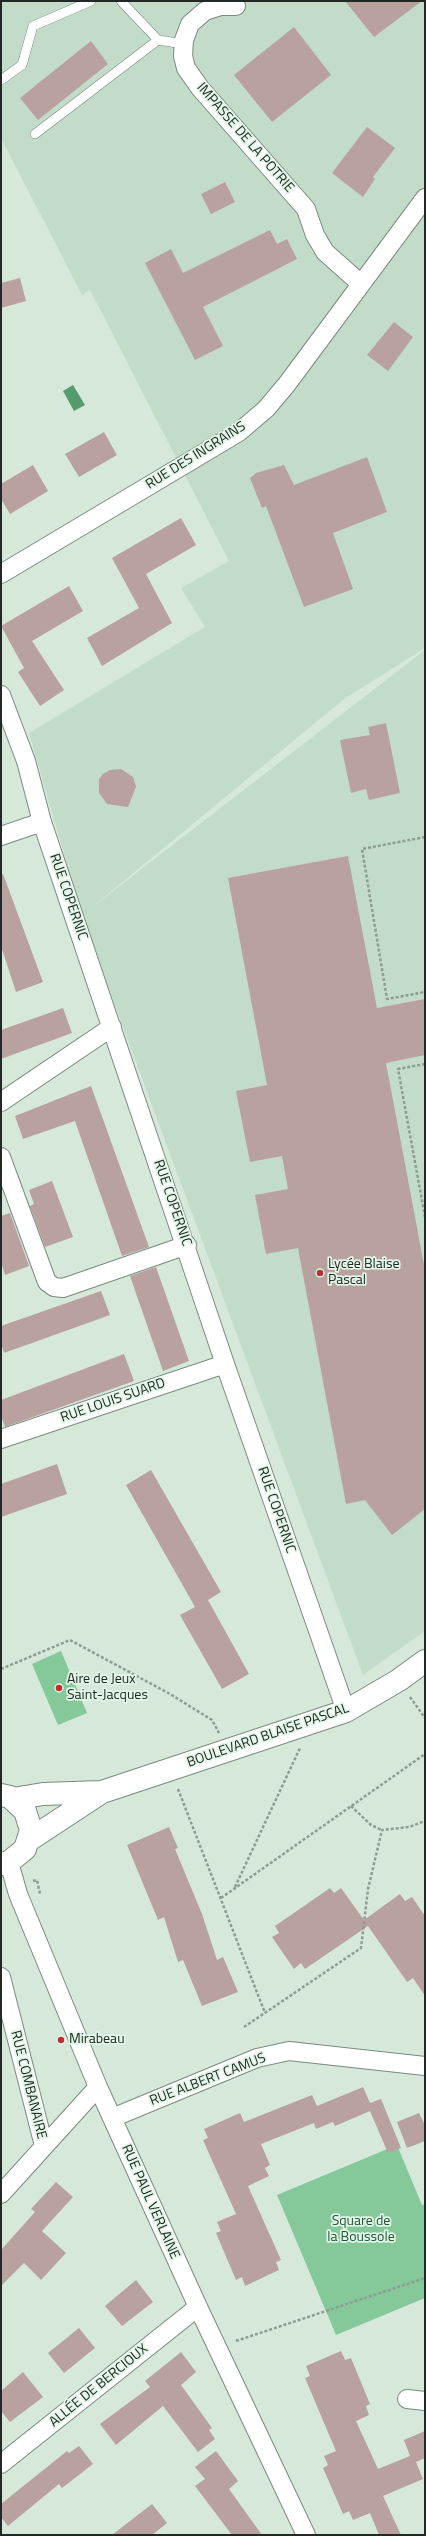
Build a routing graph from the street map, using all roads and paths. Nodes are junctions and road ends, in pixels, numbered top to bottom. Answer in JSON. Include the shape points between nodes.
{"nodes":[{"id":1,"x":91,"y":1,"type":"edge"},
{"id":2,"x":121,"y":1,"type":"edge"},
{"id":3,"x":236,"y":6,"type":"dead end"},
{"id":4,"x":158,"y":40,"type":"junction"},
{"id":5,"x":184,"y":44,"type":"junction"},
{"id":6,"x":1,"y":80,"type":"edge"},
{"id":7,"x":35,"y":134,"type":"dead end"},
{"id":8,"x":425,"y":198,"type":"edge"},
{"id":9,"x":361,"y":284,"type":"junction"},
{"id":10,"x":1,"y":574,"type":"edge"},
{"id":11,"x":1,"y":694,"type":"edge"},
{"id":12,"x":42,"y":822,"type":"junction"},
{"id":13,"x":1,"y":836,"type":"edge"},
{"id":14,"x":425,"y":837,"type":"edge"},
{"id":15,"x":425,"y":992,"type":"edge"},
{"id":16,"x":112,"y":1027,"type":"junction"},
{"id":17,"x":425,"y":1064,"type":"edge"},
{"id":18,"x":1,"y":1102,"type":"edge"},
{"id":19,"x":1,"y":1158,"type":"edge"},
{"id":20,"x":425,"y":1217,"type":"edge"},
{"id":21,"x":186,"y":1245,"type":"junction"},
{"id":22,"x":225,"y":1364,"type":"junction"},
{"id":23,"x":1,"y":1439,"type":"edge"},
{"id":24,"x":425,"y":1661,"type":"edge"},
{"id":25,"x":1,"y":1668,"type":"edge"},
{"id":26,"x":346,"y":1711,"type":"junction"},
{"id":27,"x":311,"y":1723,"type":"junction"},
{"id":28,"x":229,"y":1750,"type":"junction"},
{"id":29,"x":425,"y":1754,"type":"edge"},
{"id":30,"x":170,"y":1770,"type":"junction"},
{"id":31,"x":102,"y":1792,"type":"junction"},
{"id":32,"x":7,"y":1797,"type":"edge"},
{"id":33,"x":351,"y":1806,"type":"junction"},
{"id":34,"x":425,"y":1821,"type":"edge"},
{"id":35,"x":382,"y":1830,"type":"junction"},
{"id":36,"x":29,"y":1840,"type":"junction"},
{"id":37,"x":5,"y":1863,"type":"edge"},
{"id":38,"x":17,"y":1886,"type":"junction"},
{"id":39,"x":235,"y":1888,"type":"junction"},
{"id":40,"x":221,"y":1898,"type":"junction"},
{"id":41,"x":41,"y":1900,"type":"dead end"},
{"id":42,"x":1,"y":1976,"type":"edge"},
{"id":43,"x":265,"y":2013,"type":"junction"},
{"id":44,"x":244,"y":2027,"type":"dead end"},
{"id":45,"x":425,"y":2066,"type":"edge"},
{"id":46,"x":98,"y":2087,"type":"junction"},
{"id":47,"x":112,"y":2118,"type":"junction"},
{"id":48,"x":44,"y":2146,"type":"junction"},
{"id":49,"x":1,"y":2194,"type":"edge"},
{"id":50,"x":425,"y":2278,"type":"edge"},
{"id":51,"x":198,"y":2307,"type":"junction"},
{"id":52,"x":216,"y":2348,"type":"junction"},
{"id":53,"x":407,"y":2399,"type":"dead end"},
{"id":54,"x":425,"y":2401,"type":"edge"},
{"id":55,"x":1,"y":2464,"type":"edge"},
{"id":56,"x":306,"y":2535,"type":"edge"}],
"edges":[{"from":1,"to":6,"type":"lane","via":[[33,26],[22,65]]},
{"from":2,"to":4,"type":"lane"},
{"from":3,"to":5,"type":"street","name":"IMPASSE DE LA POTRIE","via":[[221,6],[204,11],[190,24]]},
{"from":4,"to":5,"type":"lane"},
{"from":4,"to":7,"type":"lane"},
{"from":5,"to":9,"type":"street","name":"IMPASSE DE LA POTRIE","via":[[186,68],[200,88],[306,209],[315,235],[325,252]]},
{"from":8,"to":9,"type":"street","name":"RUE DES INGRAINS"},
{"from":9,"to":10,"type":"street","name":"RUE DES INGRAINS","via":[[287,384],[266,409],[240,432]]},
{"from":11,"to":12,"type":"street","name":"RUE COPERNIC","via":[[26,761]]},
{"from":12,"to":13,"type":"street"},
{"from":12,"to":16,"type":"street","name":"RUE COPERNIC"},
{"from":14,"to":15,"type":"path","via":[[362,849],[387,999]]},
{"from":16,"to":18,"type":"street"},
{"from":16,"to":21,"type":"street","name":"RUE COPERNIC"},
{"from":17,"to":20,"type":"path","via":[[398,1068]]},
{"from":19,"to":21,"type":"street","via":[[47,1282],[54,1287],[62,1288]]},
{"from":21,"to":22,"type":"street","name":"RUE COPERNIC"},
{"from":22,"to":23,"type":"street","name":"RUE LOUIS SUARD"},
{"from":22,"to":26,"type":"street","name":"RUE COPERNIC"},
{"from":24,"to":26,"type":"street","name":"BOULEVARD BLAISE PASCAL"},
{"from":25,"to":28,"type":"path","via":[[70,1640],[170,1694],[212,1720]]},
{"from":26,"to":27,"type":"street","name":"BOULEVARD BLAISE PASCAL"},
{"from":27,"to":28,"type":"street","name":"BOULEVARD BLAISE PASCAL"},
{"from":27,"to":39,"type":"path"},
{"from":28,"to":30,"type":"street","name":"BOULEVARD BLAISE PASCAL"},
{"from":29,"to":33,"type":"path"},
{"from":30,"to":31,"type":"street","name":"BOULEVARD BLAISE PASCAL"},
{"from":30,"to":40,"type":"path"},
{"from":31,"to":32,"type":"street","name":"BOULEVARD BLAISE PASCAL"},
{"from":31,"to":36,"type":"street","name":"BOULEVARD BLAISE PASCAL"},
{"from":32,"to":36,"type":"street","name":"BOULEVARD BLAISE PASCAL","via":[[25,1811],[29,1820]]},
{"from":33,"to":35,"type":"path","via":[[372,1825]]},
{"from":33,"to":39,"type":"path"},
{"from":34,"to":35,"type":"path"},
{"from":35,"to":43,"type":"path","via":[[368,1889],[361,1948]]},
{"from":36,"to":37,"type":"street","name":"BOULEVARD BLAISE PASCAL","via":[[25,1849]]},
{"from":37,"to":38,"type":"street","name":"RUE PAUL VERLAINE"},
{"from":38,"to":41,"type":"path","via":[[37,1880]]},
{"from":38,"to":46,"type":"street","name":"RUE PAUL VERLAINE"},
{"from":39,"to":40,"type":"path"},
{"from":40,"to":43,"type":"path"},
{"from":42,"to":48,"type":"street","name":"RUE COMBANAIRE"},
{"from":43,"to":44,"type":"path"},
{"from":45,"to":47,"type":"street","name":"RUE ALBERT CAMUS","via":[[289,2051],[257,2058]]},
{"from":46,"to":47,"type":"street","name":"RUE PAUL VERLAINE"},
{"from":46,"to":48,"type":"street","name":"RUE COMBANAIRE"},
{"from":47,"to":51,"type":"street","name":"RUE PAUL VERLAINE"},
{"from":48,"to":49,"type":"street","name":"RUE COMBANAIRE"},
{"from":50,"to":52,"type":"path"},
{"from":51,"to":52,"type":"street","name":"RUE PAUL VERLAINE"},
{"from":51,"to":55,"type":"street","name":"ALLÉE DE BERCIOUX"},
{"from":52,"to":56,"type":"street","name":"RUE PAUL VERLAINE"},
{"from":53,"to":54,"type":"street"}]}
